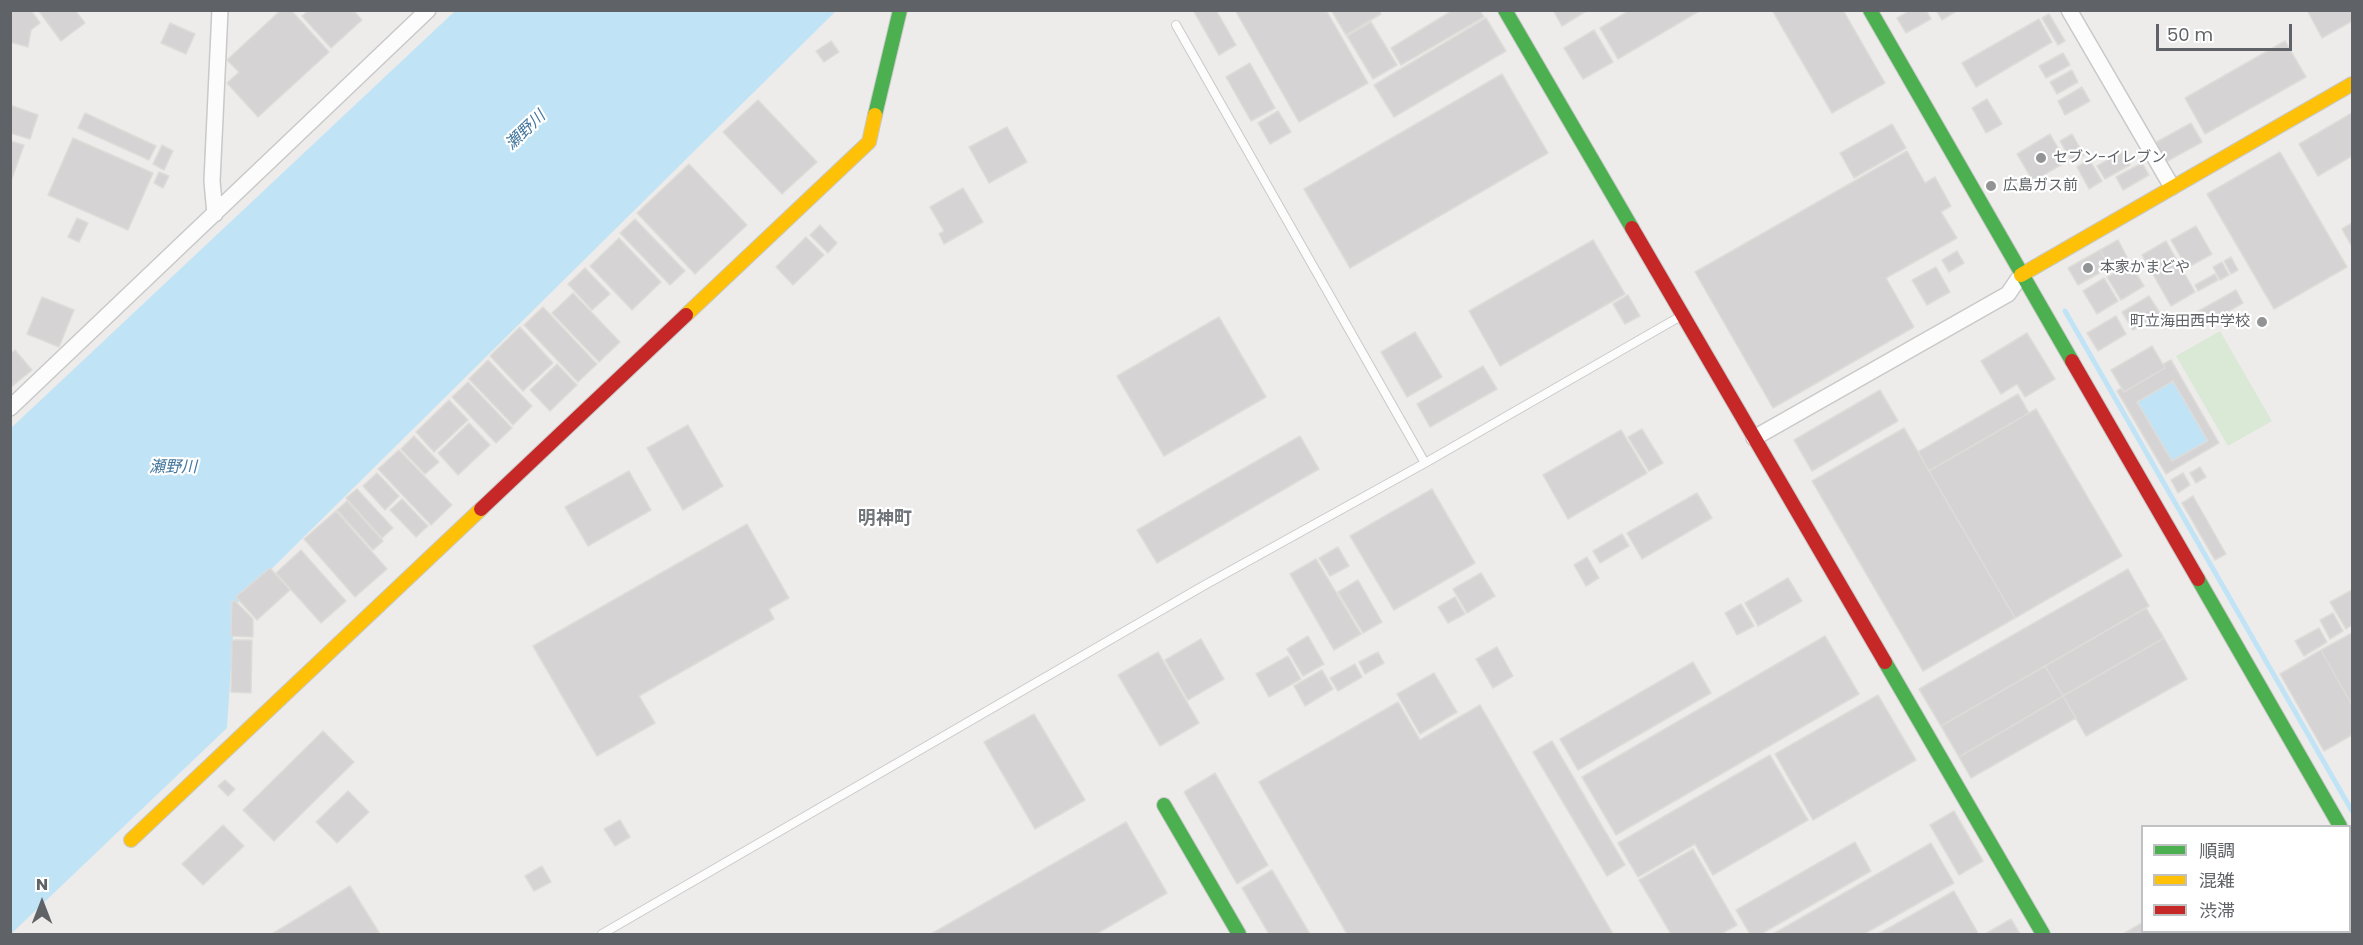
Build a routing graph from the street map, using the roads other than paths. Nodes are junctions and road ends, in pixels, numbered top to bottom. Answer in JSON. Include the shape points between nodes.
{"nodes":[{"id":1,"x":220,"y":10,"type":"edge"},
{"id":2,"x":428,"y":10,"type":"edge"},
{"id":3,"x":900,"y":10,"type":"edge"},
{"id":4,"x":1505,"y":10,"type":"edge"},
{"id":5,"x":1870,"y":10,"type":"edge"},
{"id":6,"x":2069,"y":10,"type":"edge"},
{"id":7,"x":1176,"y":25,"type":"dead end"},
{"id":8,"x":2352,"y":84,"type":"edge"},
{"id":9,"x":2172,"y":187,"type":"junction"},
{"id":10,"x":215,"y":214,"type":"junction"},
{"id":11,"x":2021,"y":275,"type":"junction"},
{"id":12,"x":1683,"y":315,"type":"junction"},
{"id":13,"x":10,"y":408,"type":"edge"},
{"id":14,"x":1754,"y":438,"type":"junction"},
{"id":15,"x":1425,"y":463,"type":"junction"},
{"id":16,"x":1164,"y":805,"type":"dead end"},
{"id":17,"x":2339,"y":825,"type":"edge"},
{"id":18,"x":131,"y":840,"type":"dead end"},
{"id":19,"x":602,"y":934,"type":"edge"},
{"id":20,"x":1239,"y":934,"type":"edge"},
{"id":21,"x":2043,"y":934,"type":"edge"}],
"edges":[{"from":1,"to":10,"type":"street","via":[[212,181]]},
{"from":2,"to":10,"type":"street"},
{"from":3,"to":18,"type":"street","via":[[869,142]]},
{"from":4,"to":12,"type":"street"},
{"from":5,"to":11,"type":"street"},
{"from":6,"to":9,"type":"street"},
{"from":7,"to":15,"type":"lane"},
{"from":8,"to":9,"type":"street"},
{"from":9,"to":11,"type":"street"},
{"from":10,"to":13,"type":"street"},
{"from":11,"to":14,"type":"street","via":[[2007,294]]},
{"from":11,"to":17,"type":"street"},
{"from":12,"to":14,"type":"street"},
{"from":12,"to":15,"type":"lane"},
{"from":14,"to":21,"type":"street"},
{"from":15,"to":19,"type":"lane","via":[[1203,586]]},
{"from":16,"to":20,"type":"street"}]}
